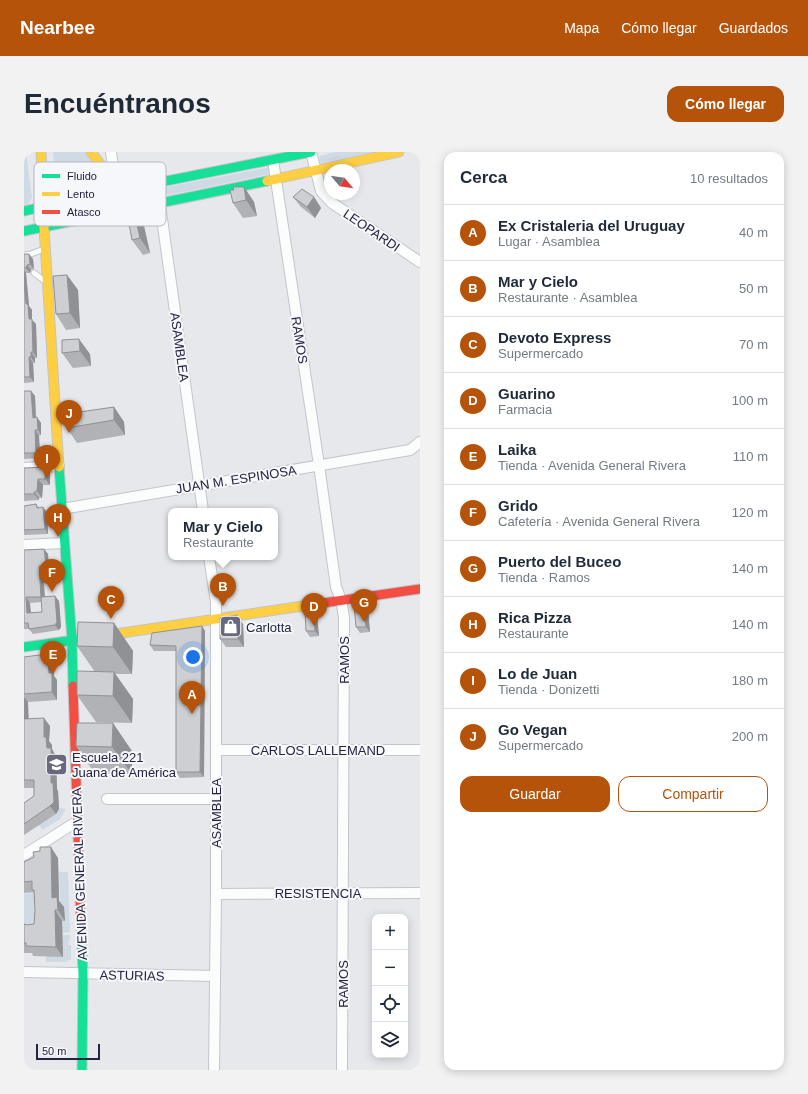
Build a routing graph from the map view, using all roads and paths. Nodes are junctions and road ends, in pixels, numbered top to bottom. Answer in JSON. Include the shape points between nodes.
{"nodes":[{"id":1,"x":41,"y":152,"type":"edge"},
{"id":2,"x":93,"y":152,"type":"edge"},
{"id":3,"x":111,"y":152,"type":"edge"},
{"id":4,"x":311,"y":152,"type":"edge"},
{"id":5,"x":399,"y":152,"type":"edge"},
{"id":6,"x":273,"y":160,"type":"junction"},
{"id":7,"x":42,"y":162,"type":"edge"},
{"id":8,"x":100,"y":162,"type":"edge"},
{"id":9,"x":112,"y":162,"type":"edge"},
{"id":10,"x":316,"y":171,"type":"junction"},
{"id":11,"x":276,"y":179,"type":"junction"},
{"id":12,"x":166,"y":181,"type":"edge"},
{"id":13,"x":166,"y":202,"type":"edge"},
{"id":14,"x":34,"y":209,"type":"edge"},
{"id":15,"x":24,"y":211,"type":"edge"},
{"id":16,"x":49,"y":226,"type":"edge"},
{"id":17,"x":163,"y":226,"type":"edge"},
{"id":18,"x":44,"y":227,"type":"junction"},
{"id":19,"x":24,"y":231,"type":"edge"},
{"id":20,"x":46,"y":248,"type":"junction"},
{"id":21,"x":24,"y":255,"type":"edge"},
{"id":22,"x":420,"y":262,"type":"edge"},
{"id":23,"x":34,"y":273,"type":"dead end"},
{"id":24,"x":48,"y":283,"type":"junction"},
{"id":25,"x":420,"y":442,"type":"edge"},
{"id":26,"x":415,"y":449,"type":"edge"},
{"id":27,"x":319,"y":465,"type":"junction"},
{"id":28,"x":59,"y":466,"type":"junction"},
{"id":29,"x":24,"y":468,"type":"edge"},
{"id":30,"x":199,"y":485,"type":"junction"},
{"id":31,"x":62,"y":508,"type":"junction"},
{"id":32,"x":203,"y":508,"type":"edge"},
{"id":33,"x":64,"y":543,"type":"junction"},
{"id":34,"x":24,"y":545,"type":"edge"},
{"id":35,"x":209,"y":560,"type":"edge"},
{"id":36,"x":420,"y":589,"type":"edge"},
{"id":37,"x":341,"y":600,"type":"junction"},
{"id":38,"x":216,"y":618,"type":"junction"},
{"id":39,"x":72,"y":640,"type":"junction"},
{"id":40,"x":24,"y":647,"type":"edge"},
{"id":41,"x":216,"y":750,"type":"junction"},
{"id":42,"x":344,"y":750,"type":"junction"},
{"id":43,"x":420,"y":750,"type":"edge"},
{"id":44,"x":107,"y":799,"type":"dead end"},
{"id":45,"x":216,"y":799,"type":"junction"},
{"id":46,"x":76,"y":822,"type":"junction"},
{"id":47,"x":24,"y":855,"type":"edge"},
{"id":48,"x":343,"y":893,"type":"junction"},
{"id":49,"x":216,"y":894,"type":"junction"},
{"id":50,"x":420,"y":894,"type":"edge"},
{"id":51,"x":24,"y":972,"type":"edge"},
{"id":52,"x":83,"y":974,"type":"junction"},
{"id":53,"x":215,"y":976,"type":"junction"},
{"id":54,"x":82,"y":1070,"type":"edge"},
{"id":55,"x":214,"y":1070,"type":"edge"},
{"id":56,"x":342,"y":1070,"type":"edge"}],
"edges":[{"from":1,"to":7,"type":"main road","name":"AVENIDA GENERAL RIVERA"},
{"from":2,"to":8,"type":"main road"},
{"from":3,"to":9,"type":"street"},
{"from":4,"to":6,"type":"main road"},
{"from":4,"to":10,"type":"street","name":"LEOPARDI"},
{"from":5,"to":10,"type":"main road"},
{"from":6,"to":11,"type":"street","name":"RAMOS"},
{"from":6,"to":12,"type":"main road"},
{"from":10,"to":11,"type":"main road"},
{"from":10,"to":22,"type":"street","name":"LEOPARDI","via":[[321,191],[327,199]]},
{"from":11,"to":13,"type":"main road"},
{"from":11,"to":27,"type":"street","name":"RAMOS"},
{"from":14,"to":15,"type":"main road"},
{"from":16,"to":18,"type":"main road"},
{"from":17,"to":30,"type":"street","name":"ASAMBLEA"},
{"from":18,"to":19,"type":"main road"},
{"from":18,"to":20,"type":"main road","name":"AVENIDA GENERAL RIVERA"},
{"from":20,"to":21,"type":"lane"},
{"from":20,"to":24,"type":"main road","name":"AVENIDA GENERAL RIVERA"},
{"from":23,"to":24,"type":"lane"},
{"from":24,"to":28,"type":"main road","name":"AVENIDA GENERAL RIVERA"},
{"from":25,"to":26,"type":"street","name":"JUAN M. ESPINOSA"},
{"from":26,"to":27,"type":"street","name":"JUAN M. ESPINOSA"},
{"from":27,"to":30,"type":"street","name":"JUAN M. ESPINOSA"},
{"from":27,"to":37,"type":"street","name":"RAMOS","via":[[336,587]]},
{"from":28,"to":29,"type":"street"},
{"from":28,"to":31,"type":"main road","name":"AVENIDA GENERAL RIVERA"},
{"from":30,"to":31,"type":"street","name":"JUAN M. ESPINOSA"},
{"from":30,"to":32,"type":"street","name":"ASAMBLEA"},
{"from":31,"to":33,"type":"main road","name":"AVENIDA GENERAL RIVERA"},
{"from":33,"to":34,"type":"street"},
{"from":33,"to":39,"type":"main road","name":"AVENIDA GENERAL RIVERA"},
{"from":35,"to":38,"type":"street","name":"ASAMBLEA"},
{"from":36,"to":37,"type":"main road"},
{"from":37,"to":38,"type":"main road"},
{"from":37,"to":42,"type":"street","name":"RAMOS","via":[[344,617]]},
{"from":38,"to":39,"type":"main road"},
{"from":38,"to":41,"type":"street","name":"ASAMBLEA"},
{"from":39,"to":40,"type":"main road"},
{"from":39,"to":46,"type":"main road","name":"AVENIDA GENERAL RIVERA"},
{"from":41,"to":42,"type":"street","name":"CARLOS LALLEMAND"},
{"from":41,"to":45,"type":"street","name":"ASAMBLEA"},
{"from":42,"to":43,"type":"street","name":"CARLOS LALLEMAND"},
{"from":42,"to":48,"type":"street","name":"RAMOS"},
{"from":44,"to":45,"type":"street"},
{"from":45,"to":49,"type":"street","name":"ASAMBLEA"},
{"from":46,"to":47,"type":"street"},
{"from":46,"to":52,"type":"main road","name":"AVENIDA GENERAL RIVERA"},
{"from":48,"to":49,"type":"street","name":"RESISTENCIA"},
{"from":48,"to":50,"type":"street","name":"RESISTENCIA"},
{"from":48,"to":56,"type":"street","name":"RAMOS"},
{"from":49,"to":53,"type":"street","name":"ASAMBLEA"},
{"from":51,"to":52,"type":"street","name":"ASTURIAS"},
{"from":52,"to":53,"type":"street","name":"ASTURIAS"},
{"from":52,"to":54,"type":"main road","name":"AVENIDA GENERAL RIVERA"},
{"from":53,"to":55,"type":"street","name":"ASAMBLEA"}]}
